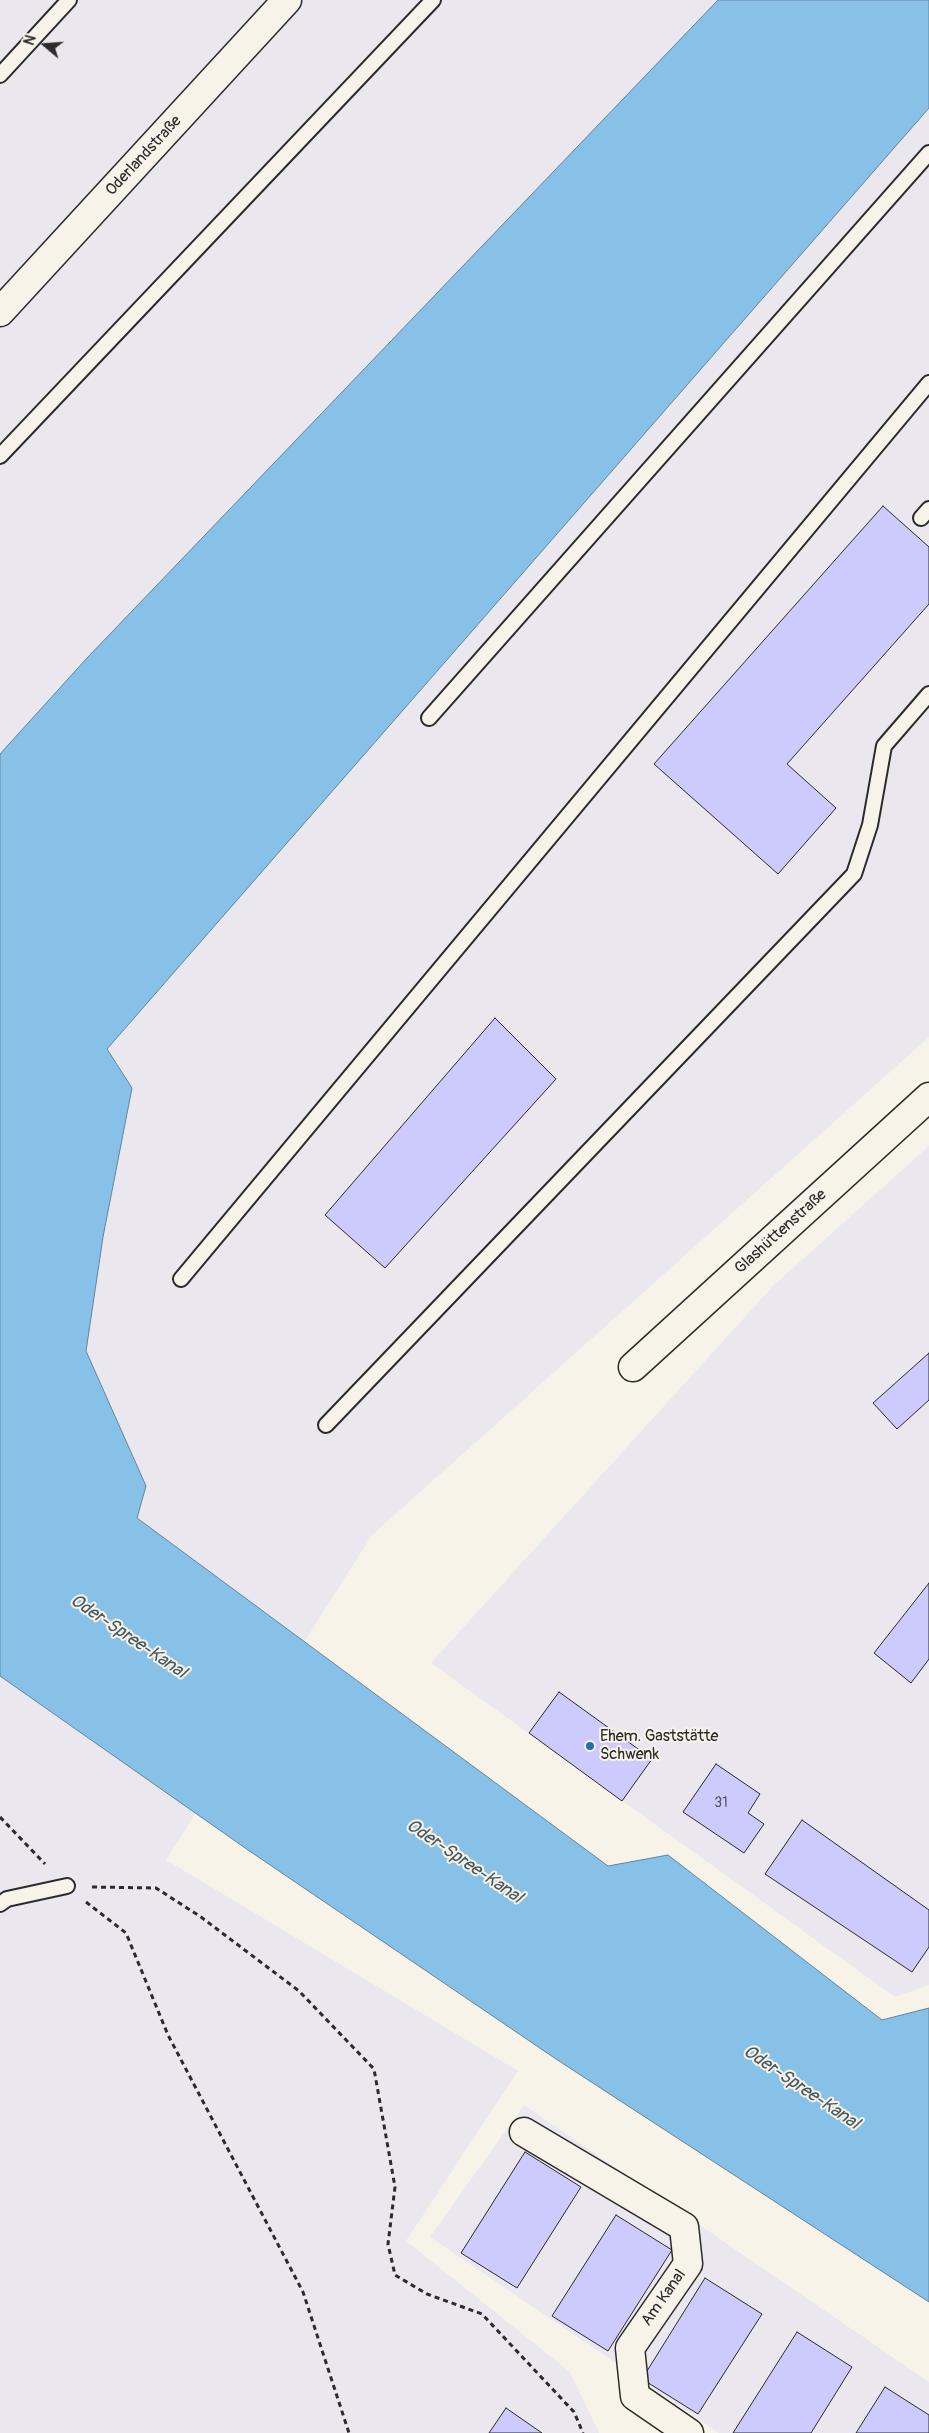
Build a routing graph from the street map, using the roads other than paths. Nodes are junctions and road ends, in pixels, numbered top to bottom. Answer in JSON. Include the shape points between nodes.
{"nodes":[{"id":1,"x":69,"y":0,"type":"edge"},
{"id":2,"x":288,"y":0,"type":"edge"},
{"id":3,"x":434,"y":0,"type":"edge"},
{"id":4,"x":0,"y":76,"type":"edge"},
{"id":5,"x":929,"y":153,"type":"edge"},
{"id":6,"x":0,"y":312,"type":"edge"},
{"id":7,"x":929,"y":383,"type":"edge"},
{"id":8,"x":0,"y":456,"type":"edge"},
{"id":9,"x":929,"y":694,"type":"edge"},
{"id":10,"x":429,"y":718,"type":"dead end"},
{"id":11,"x":929,"y":1097,"type":"edge"},
{"id":12,"x":181,"y":1279,"type":"dead end"},
{"id":13,"x":632,"y":1367,"type":"dead end"},
{"id":14,"x":326,"y":1425,"type":"dead end"},
{"id":15,"x":66,"y":1886,"type":"road end"},
{"id":16,"x":0,"y":1904,"type":"edge"},
{"id":17,"x":524,"y":2132,"type":"dead end"},
{"id":18,"x":689,"y":2433,"type":"edge"}],
"edges":[{"from":1,"to":4,"type":"lane"},
{"from":2,"to":6,"type":"street","name":"Oderlandstraße"},
{"from":3,"to":8,"type":"lane"},
{"from":5,"to":10,"type":"lane"},
{"from":7,"to":12,"type":"lane"},
{"from":9,"to":14,"type":"lane","via":[[884,746],[870,825],[854,874]]},
{"from":11,"to":13,"type":"street","name":"Glashüttenstraße"},
{"from":15,"to":16,"type":"lane","via":[[7,1899]]},
{"from":17,"to":18,"type":"street","name":"Am Kanal","via":[[684,2227],[688,2264],[630,2348],[635,2396]]}]}
